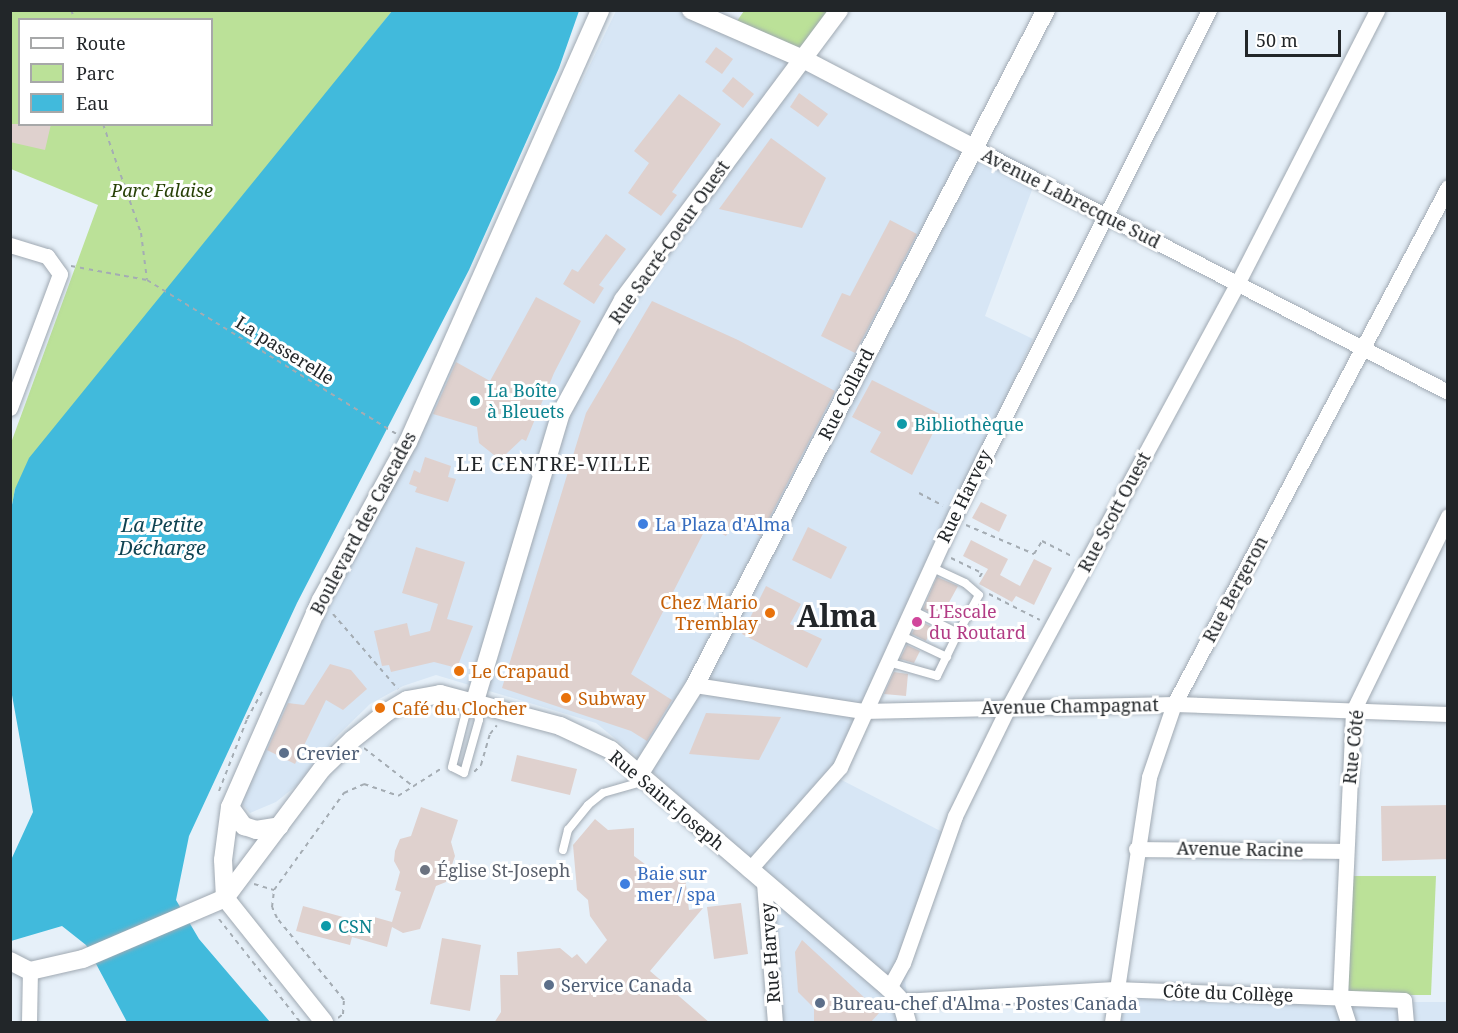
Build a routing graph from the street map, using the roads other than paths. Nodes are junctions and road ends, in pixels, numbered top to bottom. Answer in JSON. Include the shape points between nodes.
{"nodes":[{"id":1,"x":600,"y":10,"type":"edge"},
{"id":2,"x":691,"y":10,"type":"edge"},
{"id":3,"x":1046,"y":10,"type":"edge"},
{"id":4,"x":1209,"y":10,"type":"edge"},
{"id":5,"x":1377,"y":10,"type":"edge"},
{"id":6,"x":837,"y":11,"type":"edge"},
{"id":7,"x":801,"y":58,"type":"junction"},
{"id":8,"x":974,"y":148,"type":"junction"},
{"id":9,"x":1448,"y":187,"type":"edge"},
{"id":10,"x":1104,"y":214,"type":"junction"},
{"id":11,"x":10,"y":245,"type":"edge"},
{"id":12,"x":1237,"y":284,"type":"junction"},
{"id":13,"x":1363,"y":349,"type":"junction"},
{"id":14,"x":15,"y":385,"type":"edge"},
{"id":15,"x":1448,"y":392,"type":"edge"},
{"id":16,"x":10,"y":408,"type":"edge"},
{"id":17,"x":1448,"y":516,"type":"edge"},
{"id":18,"x":930,"y":567,"type":"junction"},
{"id":19,"x":910,"y":609,"type":"junction"},
{"id":20,"x":958,"y":633,"type":"junction"},
{"id":21,"x":899,"y":635,"type":"junction"},
{"id":22,"x":947,"y":657,"type":"junction"},
{"id":23,"x":886,"y":662,"type":"junction"},
{"id":24,"x":694,"y":685,"type":"junction"},
{"id":25,"x":475,"y":701,"type":"junction"},
{"id":26,"x":1174,"y":704,"type":"junction"},
{"id":27,"x":1009,"y":706,"type":"junction"},
{"id":28,"x":863,"y":711,"type":"junction"},
{"id":29,"x":1353,"y":711,"type":"junction"},
{"id":30,"x":1448,"y":714,"type":"edge"},
{"id":31,"x":645,"y":777,"type":"junction"},
{"id":32,"x":230,"y":807,"type":"junction"},
{"id":33,"x":280,"y":826,"type":"junction"},
{"id":34,"x":1136,"y":849,"type":"junction"},
{"id":35,"x":564,"y":850,"type":"dead end"},
{"id":36,"x":1346,"y":851,"type":"junction"},
{"id":37,"x":749,"y":870,"type":"junction"},
{"id":38,"x":765,"y":883,"type":"junction"},
{"id":39,"x":225,"y":898,"type":"junction"},
{"id":40,"x":12,"y":962,"type":"edge"},
{"id":41,"x":30,"y":971,"type":"junction"},
{"id":42,"x":1114,"y":989,"type":"junction"},
{"id":43,"x":895,"y":995,"type":"junction"},
{"id":44,"x":1340,"y":998,"type":"junction"},
{"id":45,"x":29,"y":1023,"type":"edge"},
{"id":46,"x":324,"y":1023,"type":"edge"},
{"id":47,"x":775,"y":1023,"type":"edge"},
{"id":48,"x":907,"y":1023,"type":"edge"},
{"id":49,"x":1112,"y":1023,"type":"edge"},
{"id":50,"x":1348,"y":1023,"type":"edge"},
{"id":51,"x":1406,"y":1023,"type":"edge"}],
"edges":[{"from":1,"to":32,"type":"street","name":"Boulevard des Cascades","via":[[408,442],[321,600]]},
{"from":2,"to":7,"type":"street","name":"Avenue Labrecque Sud"},
{"from":3,"to":8,"type":"street","name":"Rue Collard"},
{"from":4,"to":10,"type":"street","name":"Rue Harvey"},
{"from":5,"to":12,"type":"street","name":"Rue Scott Ouest"},
{"from":6,"to":7,"type":"street","name":"Rue Sacré-Coeur Ouest"},
{"from":7,"to":8,"type":"street","name":"Avenue Labrecque Sud"},
{"from":7,"to":25,"type":"street","name":"Rue Sacré-Coeur Ouest","via":[[623,300],[561,413]]},
{"from":8,"to":10,"type":"street","name":"Avenue Labrecque Sud"},
{"from":8,"to":24,"type":"street","name":"Rue Collard"},
{"from":9,"to":13,"type":"street","name":"Rue Bergeron"},
{"from":10,"to":12,"type":"street","name":"Avenue Labrecque Sud"},
{"from":10,"to":18,"type":"street","name":"Rue Harvey","via":[[948,513]]},
{"from":11,"to":14,"type":"street","via":[[47,256],[60,274]]},
{"from":12,"to":13,"type":"street","name":"Avenue Labrecque Sud"},
{"from":12,"to":27,"type":"street","name":"Rue Scott Ouest"},
{"from":13,"to":15,"type":"street","name":"Avenue Labrecque Sud"},
{"from":13,"to":26,"type":"street","name":"Rue Bergeron"},
{"from":14,"to":16,"type":"street"},
{"from":17,"to":29,"type":"street","name":"Rue Côté"},
{"from":18,"to":19,"type":"street","name":"Rue Harvey"},
{"from":18,"to":20,"type":"lane","via":[[965,582],[979,595]]},
{"from":19,"to":20,"type":"lane"},
{"from":19,"to":21,"type":"street","name":"Rue Harvey"},
{"from":20,"to":22,"type":"lane"},
{"from":21,"to":22,"type":"lane"},
{"from":21,"to":23,"type":"street","name":"Rue Harvey"},
{"from":22,"to":23,"type":"lane","via":[[937,676]]},
{"from":23,"to":28,"type":"street","name":"Rue Harvey"},
{"from":24,"to":28,"type":"street","name":"Avenue Champagnat"},
{"from":24,"to":31,"type":"street","name":"Rue Collard"},
{"from":25,"to":25,"type":"lane","via":[[479,720],[465,771],[452,767],[465,716]]},
{"from":25,"to":31,"type":"street","name":"Rue Saint-Joseph","via":[[591,739]]},
{"from":25,"to":33,"type":"street","name":"Rue Saint-Joseph","via":[[440,694],[407,700],[387,711],[322,769]]},
{"from":26,"to":27,"type":"street","name":"Avenue Champagnat"},
{"from":26,"to":29,"type":"street","name":"Avenue Champagnat"},
{"from":26,"to":34,"type":"street","name":"Rue Bergeron","via":[[1149,777]]},
{"from":27,"to":28,"type":"street","name":"Avenue Champagnat"},
{"from":27,"to":43,"type":"street","name":"Rue Scott Ouest","via":[[955,816]]},
{"from":28,"to":37,"type":"street","name":"Rue Harvey","via":[[839,768]]},
{"from":29,"to":30,"type":"street","name":"Avenue Champagnat"},
{"from":29,"to":36,"type":"street","name":"Rue Côté"},
{"from":31,"to":35,"type":"lane","via":[[603,793],[588,805],[568,830]]},
{"from":31,"to":37,"type":"street","name":"Rue Saint-Joseph"},
{"from":32,"to":33,"type":"street","via":[[244,826],[256,830]]},
{"from":32,"to":39,"type":"street","name":"Boulevard des Cascades","via":[[224,860]]},
{"from":33,"to":39,"type":"street","name":"Rue Saint-Joseph"},
{"from":34,"to":36,"type":"street","name":"Avenue Racine"},
{"from":34,"to":42,"type":"street","name":"Rue Bergeron"},
{"from":36,"to":44,"type":"street","name":"Rue Côté"},
{"from":37,"to":38,"type":"street","name":"Rue Saint-Joseph"},
{"from":38,"to":43,"type":"street","name":"Rue Saint-Joseph"},
{"from":38,"to":47,"type":"street","name":"Rue Harvey"},
{"from":39,"to":41,"type":"street","name":"Rue Saint-Joseph","via":[[83,958]]},
{"from":39,"to":46,"type":"street"},
{"from":40,"to":41,"type":"street"},
{"from":41,"to":45,"type":"street"},
{"from":42,"to":43,"type":"street","name":"Côte du Collège"},
{"from":42,"to":44,"type":"street","name":"Côte du Collège"},
{"from":42,"to":49,"type":"street","name":"Rue Bergeron"},
{"from":43,"to":48,"type":"street"},
{"from":44,"to":50,"type":"street"},
{"from":44,"to":51,"type":"street","name":"Côte du Collège","via":[[1404,1000]]}]}
